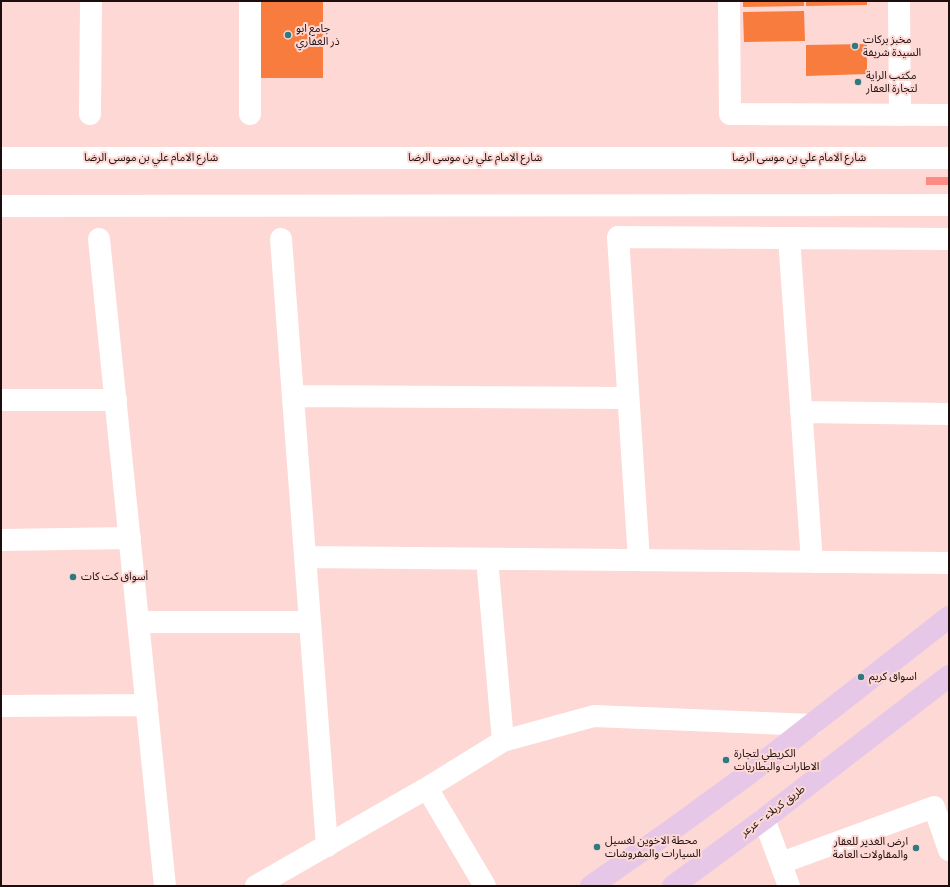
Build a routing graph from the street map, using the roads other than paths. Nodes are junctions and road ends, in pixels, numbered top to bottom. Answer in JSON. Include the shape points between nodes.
{"nodes":[{"id":1,"x":91,"y":1,"type":"edge"},
{"id":2,"x":250,"y":1,"type":"edge"},
{"id":3,"x":730,"y":1,"type":"edge"},
{"id":4,"x":899,"y":1,"type":"edge"},
{"id":5,"x":90,"y":114,"type":"dead end"},
{"id":6,"x":250,"y":114,"type":"dead end"},
{"id":7,"x":900,"y":115,"type":"junction"},
{"id":8,"x":949,"y":115,"type":"edge"},
{"id":9,"x":1,"y":158,"type":"edge"},
{"id":10,"x":949,"y":158,"type":"edge"},
{"id":11,"x":949,"y":205,"type":"edge"},
{"id":12,"x":1,"y":206,"type":"edge"},
{"id":13,"x":281,"y":238,"type":"dead end"},
{"id":14,"x":789,"y":238,"type":"junction"},
{"id":15,"x":99,"y":239,"type":"dead end"},
{"id":16,"x":949,"y":239,"type":"edge"},
{"id":17,"x":293,"y":396,"type":"junction"},
{"id":18,"x":628,"y":398,"type":"junction"},
{"id":19,"x":1,"y":400,"type":"edge"},
{"id":20,"x":116,"y":400,"type":"junction"},
{"id":21,"x":801,"y":412,"type":"junction"},
{"id":22,"x":949,"y":414,"type":"edge"},
{"id":23,"x":130,"y":538,"type":"junction"},
{"id":24,"x":1,"y":540,"type":"edge"},
{"id":25,"x":305,"y":557,"type":"junction"},
{"id":26,"x":487,"y":559,"type":"junction"},
{"id":27,"x":639,"y":560,"type":"junction"},
{"id":28,"x":812,"y":562,"type":"junction"},
{"id":29,"x":949,"y":563,"type":"edge"},
{"id":30,"x":949,"y":617,"type":"edge"},
{"id":31,"x":138,"y":622,"type":"junction"},
{"id":32,"x":310,"y":622,"type":"junction"},
{"id":33,"x":949,"y":676,"type":"edge"},
{"id":34,"x":147,"y":705,"type":"junction"},
{"id":35,"x":1,"y":706,"type":"edge"},
{"id":36,"x":812,"y":725,"type":"junction"},
{"id":37,"x":503,"y":741,"type":"junction"},
{"id":38,"x":427,"y":788,"type":"junction"},
{"id":39,"x":764,"y":818,"type":"junction"},
{"id":40,"x":327,"y":846,"type":"junction"},
{"id":41,"x":949,"y":850,"type":"edge"},
{"id":42,"x":780,"y":863,"type":"junction"},
{"id":43,"x":165,"y":886,"type":"edge"},
{"id":44,"x":256,"y":886,"type":"edge"},
{"id":45,"x":485,"y":886,"type":"edge"},
{"id":46,"x":591,"y":886,"type":"edge"},
{"id":47,"x":673,"y":886,"type":"edge"},
{"id":48,"x":789,"y":886,"type":"edge"}],
"edges":[{"from":1,"to":5,"type":"street"},
{"from":2,"to":6,"type":"street"},
{"from":3,"to":7,"type":"street","via":[[730,114]]},
{"from":4,"to":7,"type":"street"},
{"from":7,"to":8,"type":"street"},
{"from":9,"to":10,"type":"street","name":"شارع الامام علي بن موسى الرضا"},
{"from":11,"to":12,"type":"street"},
{"from":13,"to":17,"type":"street"},
{"from":14,"to":16,"type":"street"},
{"from":14,"to":18,"type":"street","via":[[618,237]]},
{"from":14,"to":21,"type":"street"},
{"from":15,"to":20,"type":"street"},
{"from":17,"to":18,"type":"street"},
{"from":17,"to":25,"type":"street"},
{"from":18,"to":27,"type":"street"},
{"from":19,"to":20,"type":"street"},
{"from":20,"to":23,"type":"street"},
{"from":21,"to":22,"type":"street"},
{"from":21,"to":28,"type":"street"},
{"from":23,"to":24,"type":"street"},
{"from":23,"to":31,"type":"street"},
{"from":25,"to":26,"type":"street"},
{"from":25,"to":32,"type":"street"},
{"from":26,"to":27,"type":"street"},
{"from":26,"to":37,"type":"street"},
{"from":27,"to":28,"type":"street"},
{"from":28,"to":29,"type":"street"},
{"from":30,"to":36,"type":"main road"},
{"from":31,"to":32,"type":"street"},
{"from":31,"to":34,"type":"street"},
{"from":32,"to":40,"type":"street"},
{"from":33,"to":39,"type":"main road","name":"طريق كربلاء - عرعر"},
{"from":34,"to":35,"type":"street"},
{"from":34,"to":43,"type":"street"},
{"from":36,"to":37,"type":"street","via":[[594,716]]},
{"from":36,"to":46,"type":"main road","via":[[679,825]]},
{"from":37,"to":38,"type":"street"},
{"from":38,"to":40,"type":"street"},
{"from":38,"to":45,"type":"street"},
{"from":39,"to":42,"type":"street"},
{"from":39,"to":47,"type":"main road","name":"طريق كربلاء - عرعر"},
{"from":40,"to":44,"type":"street"},
{"from":41,"to":42,"type":"street","via":[[934,807]]},
{"from":42,"to":48,"type":"street"}]}
